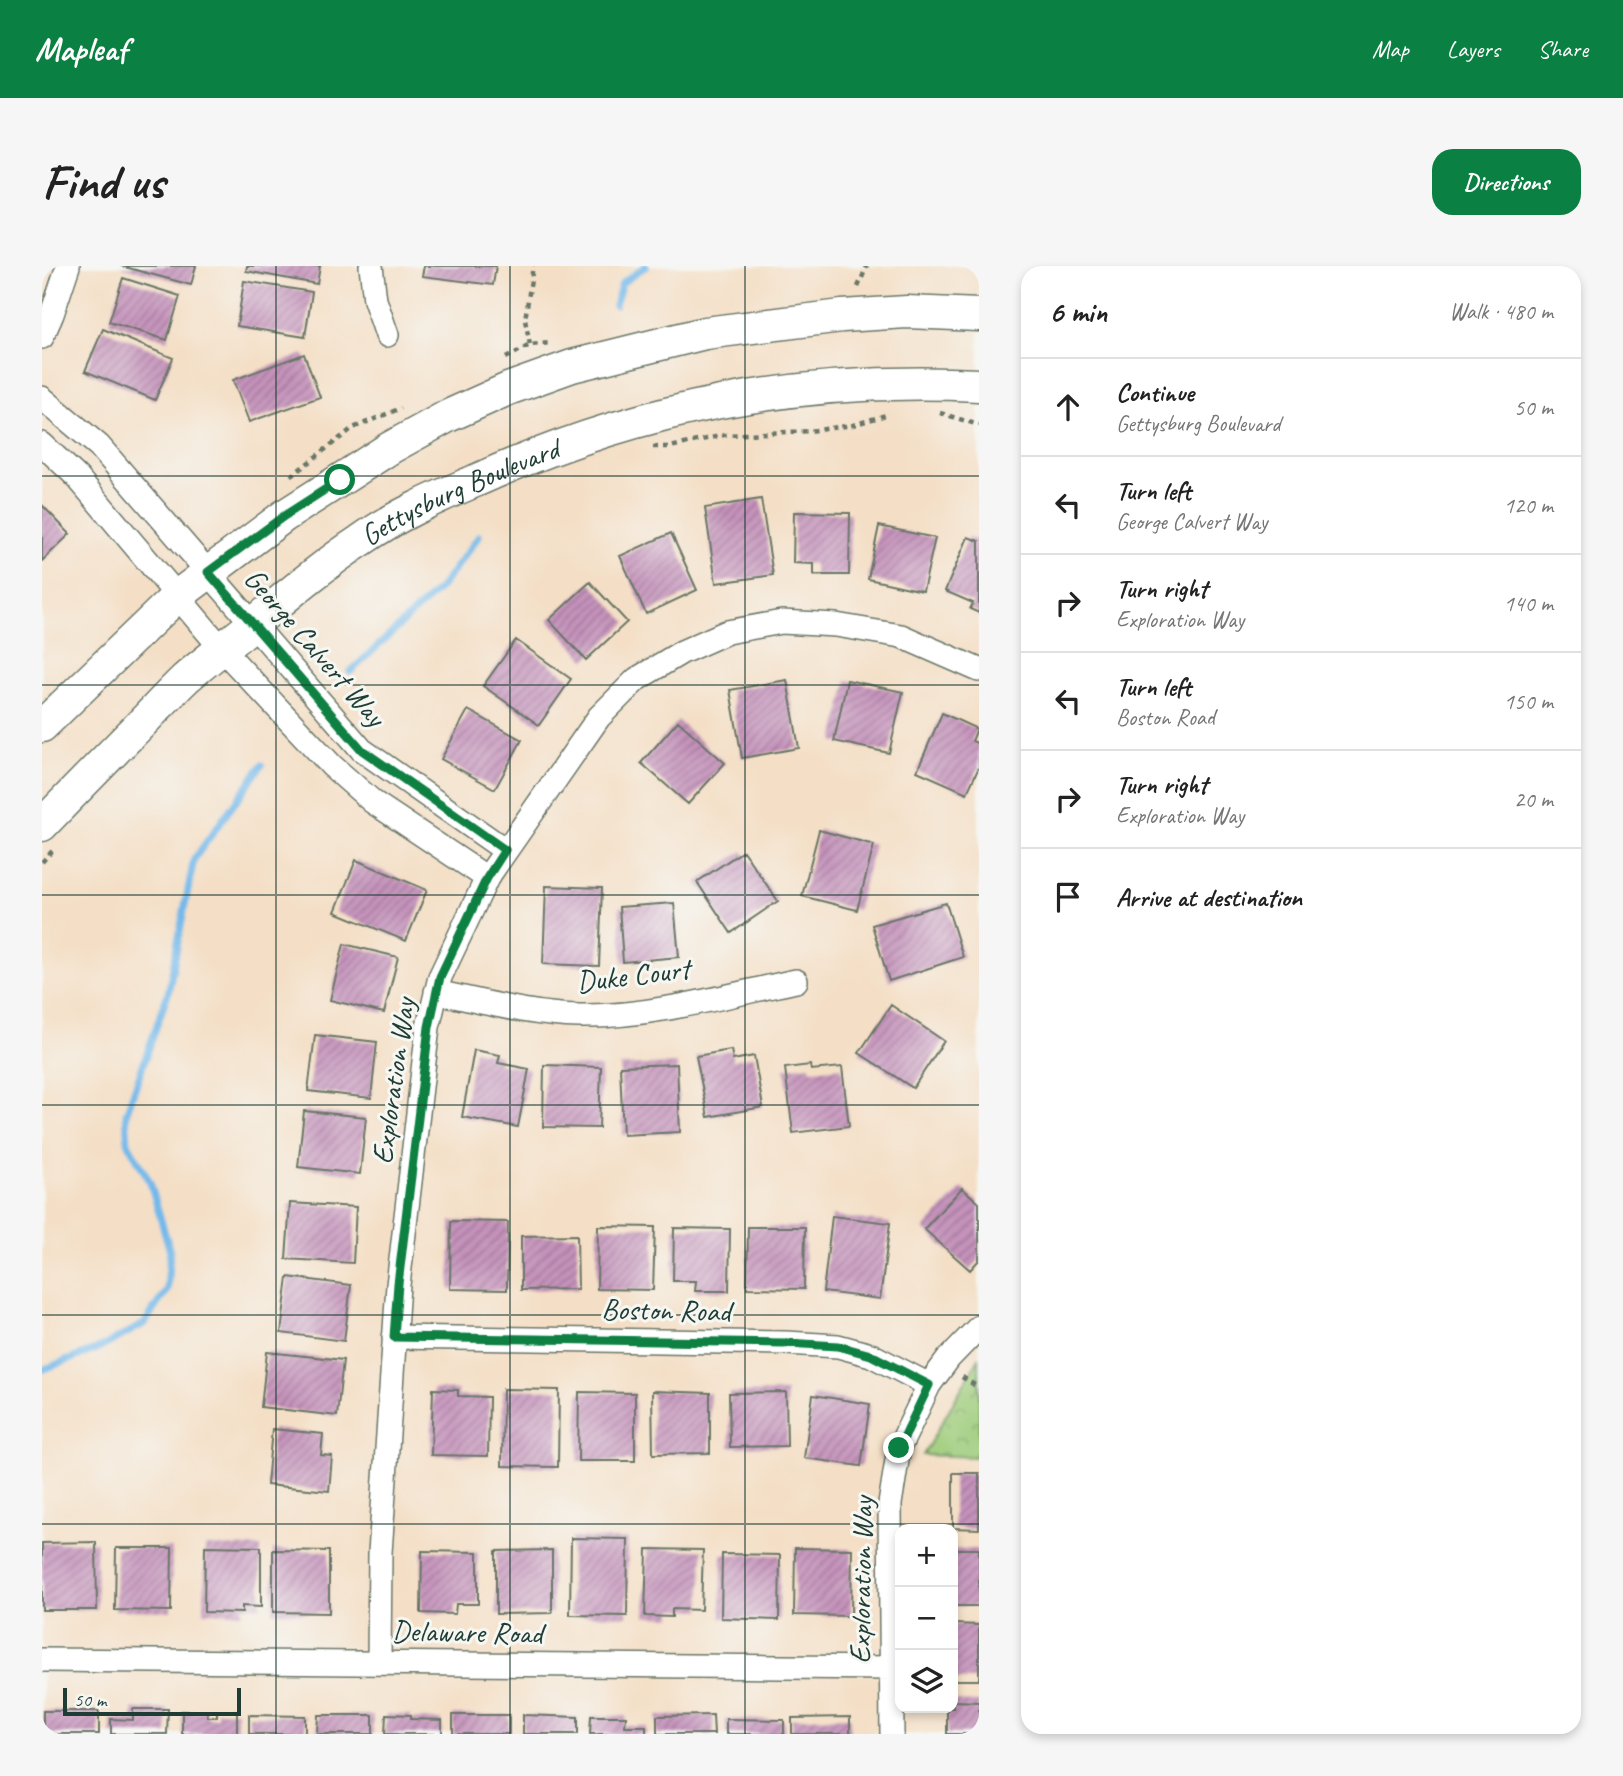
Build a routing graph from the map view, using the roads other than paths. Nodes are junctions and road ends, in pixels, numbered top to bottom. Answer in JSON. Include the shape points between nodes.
{"nodes":[{"id":1,"x":68,"y":266,"type":"edge"},
{"id":2,"x":371,"y":266,"type":"edge"},
{"id":3,"x":979,"y":315,"type":"edge"},
{"id":4,"x":387,"y":335,"type":"dead end"},
{"id":5,"x":42,"y":337,"type":"edge"},
{"id":6,"x":979,"y":385,"type":"edge"},
{"id":7,"x":42,"y":398,"type":"edge"},
{"id":8,"x":42,"y":444,"type":"edge"},
{"id":9,"x":208,"y":572,"type":"junction"},
{"id":10,"x":177,"y":597,"type":"junction"},
{"id":11,"x":252,"y":625,"type":"junction"},
{"id":12,"x":222,"y":649,"type":"junction"},
{"id":13,"x":979,"y":670,"type":"edge"},
{"id":14,"x":42,"y":726,"type":"edge"},
{"id":15,"x":48,"y":836,"type":"edge"},
{"id":16,"x":505,"y":850,"type":"junction"},
{"id":17,"x":487,"y":878,"type":"junction"},
{"id":18,"x":796,"y":981,"type":"dead end"},
{"id":19,"x":436,"y":992,"type":"junction"},
{"id":20,"x":979,"y":1327,"type":"edge"},
{"id":21,"x":394,"y":1337,"type":"junction"},
{"id":22,"x":929,"y":1385,"type":"junction"},
{"id":23,"x":42,"y":1660,"type":"edge"},
{"id":24,"x":379,"y":1662,"type":"junction"},
{"id":25,"x":892,"y":1668,"type":"junction"},
{"id":26,"x":892,"y":1734,"type":"edge"}],
"edges":[{"from":1,"to":5,"type":"street"},
{"from":2,"to":4,"type":"street","via":[[375,300]]},
{"from":3,"to":9,"type":"street","via":[[907,313],[776,323],[705,333],[572,366],[496,394],[402,442],[284,516]]},
{"from":6,"to":11,"type":"street","name":"Gettysburg Boulevard","via":[[830,385],[763,393],[580,438],[517,461],[410,511],[324,566]]},
{"from":7,"to":9,"type":"street","name":"George Calvert Way","via":[[99,446]]},
{"from":8,"to":10,"type":"street","via":[[77,477]]},
{"from":9,"to":10,"type":"street"},
{"from":9,"to":11,"type":"street","name":"George Calvert Way"},
{"from":10,"to":12,"type":"street"},
{"from":10,"to":14,"type":"street"},
{"from":11,"to":12,"type":"street","name":"Gettysburg Boulevard"},
{"from":11,"to":16,"type":"street","name":"George Calvert Way","via":[[362,750]]},
{"from":12,"to":15,"type":"street","name":"Gettysburg Boulevard","via":[[185,680]]},
{"from":12,"to":17,"type":"street","via":[[373,802]]},
{"from":13,"to":16,"type":"street","name":"Exploration Way","via":[[901,636],[836,625],[782,622],[727,632],[682,652],[637,680],[599,717]]},
{"from":16,"to":17,"type":"street","name":"Exploration Way"},
{"from":17,"to":19,"type":"street","name":"Exploration Way"},
{"from":18,"to":19,"type":"street","name":"Duke Court","via":[[633,1013],[580,1016],[527,1011]]},
{"from":19,"to":21,"type":"street","name":"Exploration Way"},
{"from":20,"to":22,"type":"street","name":"Exploration Way"},
{"from":21,"to":22,"type":"street","name":"Boston Road","via":[[838,1346],[871,1355]]},
{"from":21,"to":24,"type":"street","name":"Exploration Way","via":[[380,1553]]},
{"from":22,"to":25,"type":"street","name":"Exploration Way","via":[[899,1448],[890,1504]]},
{"from":23,"to":24,"type":"street","name":"Delaware Road"},
{"from":24,"to":25,"type":"street","name":"Delaware Road"},
{"from":25,"to":26,"type":"street","name":"Exploration Way"}]}
